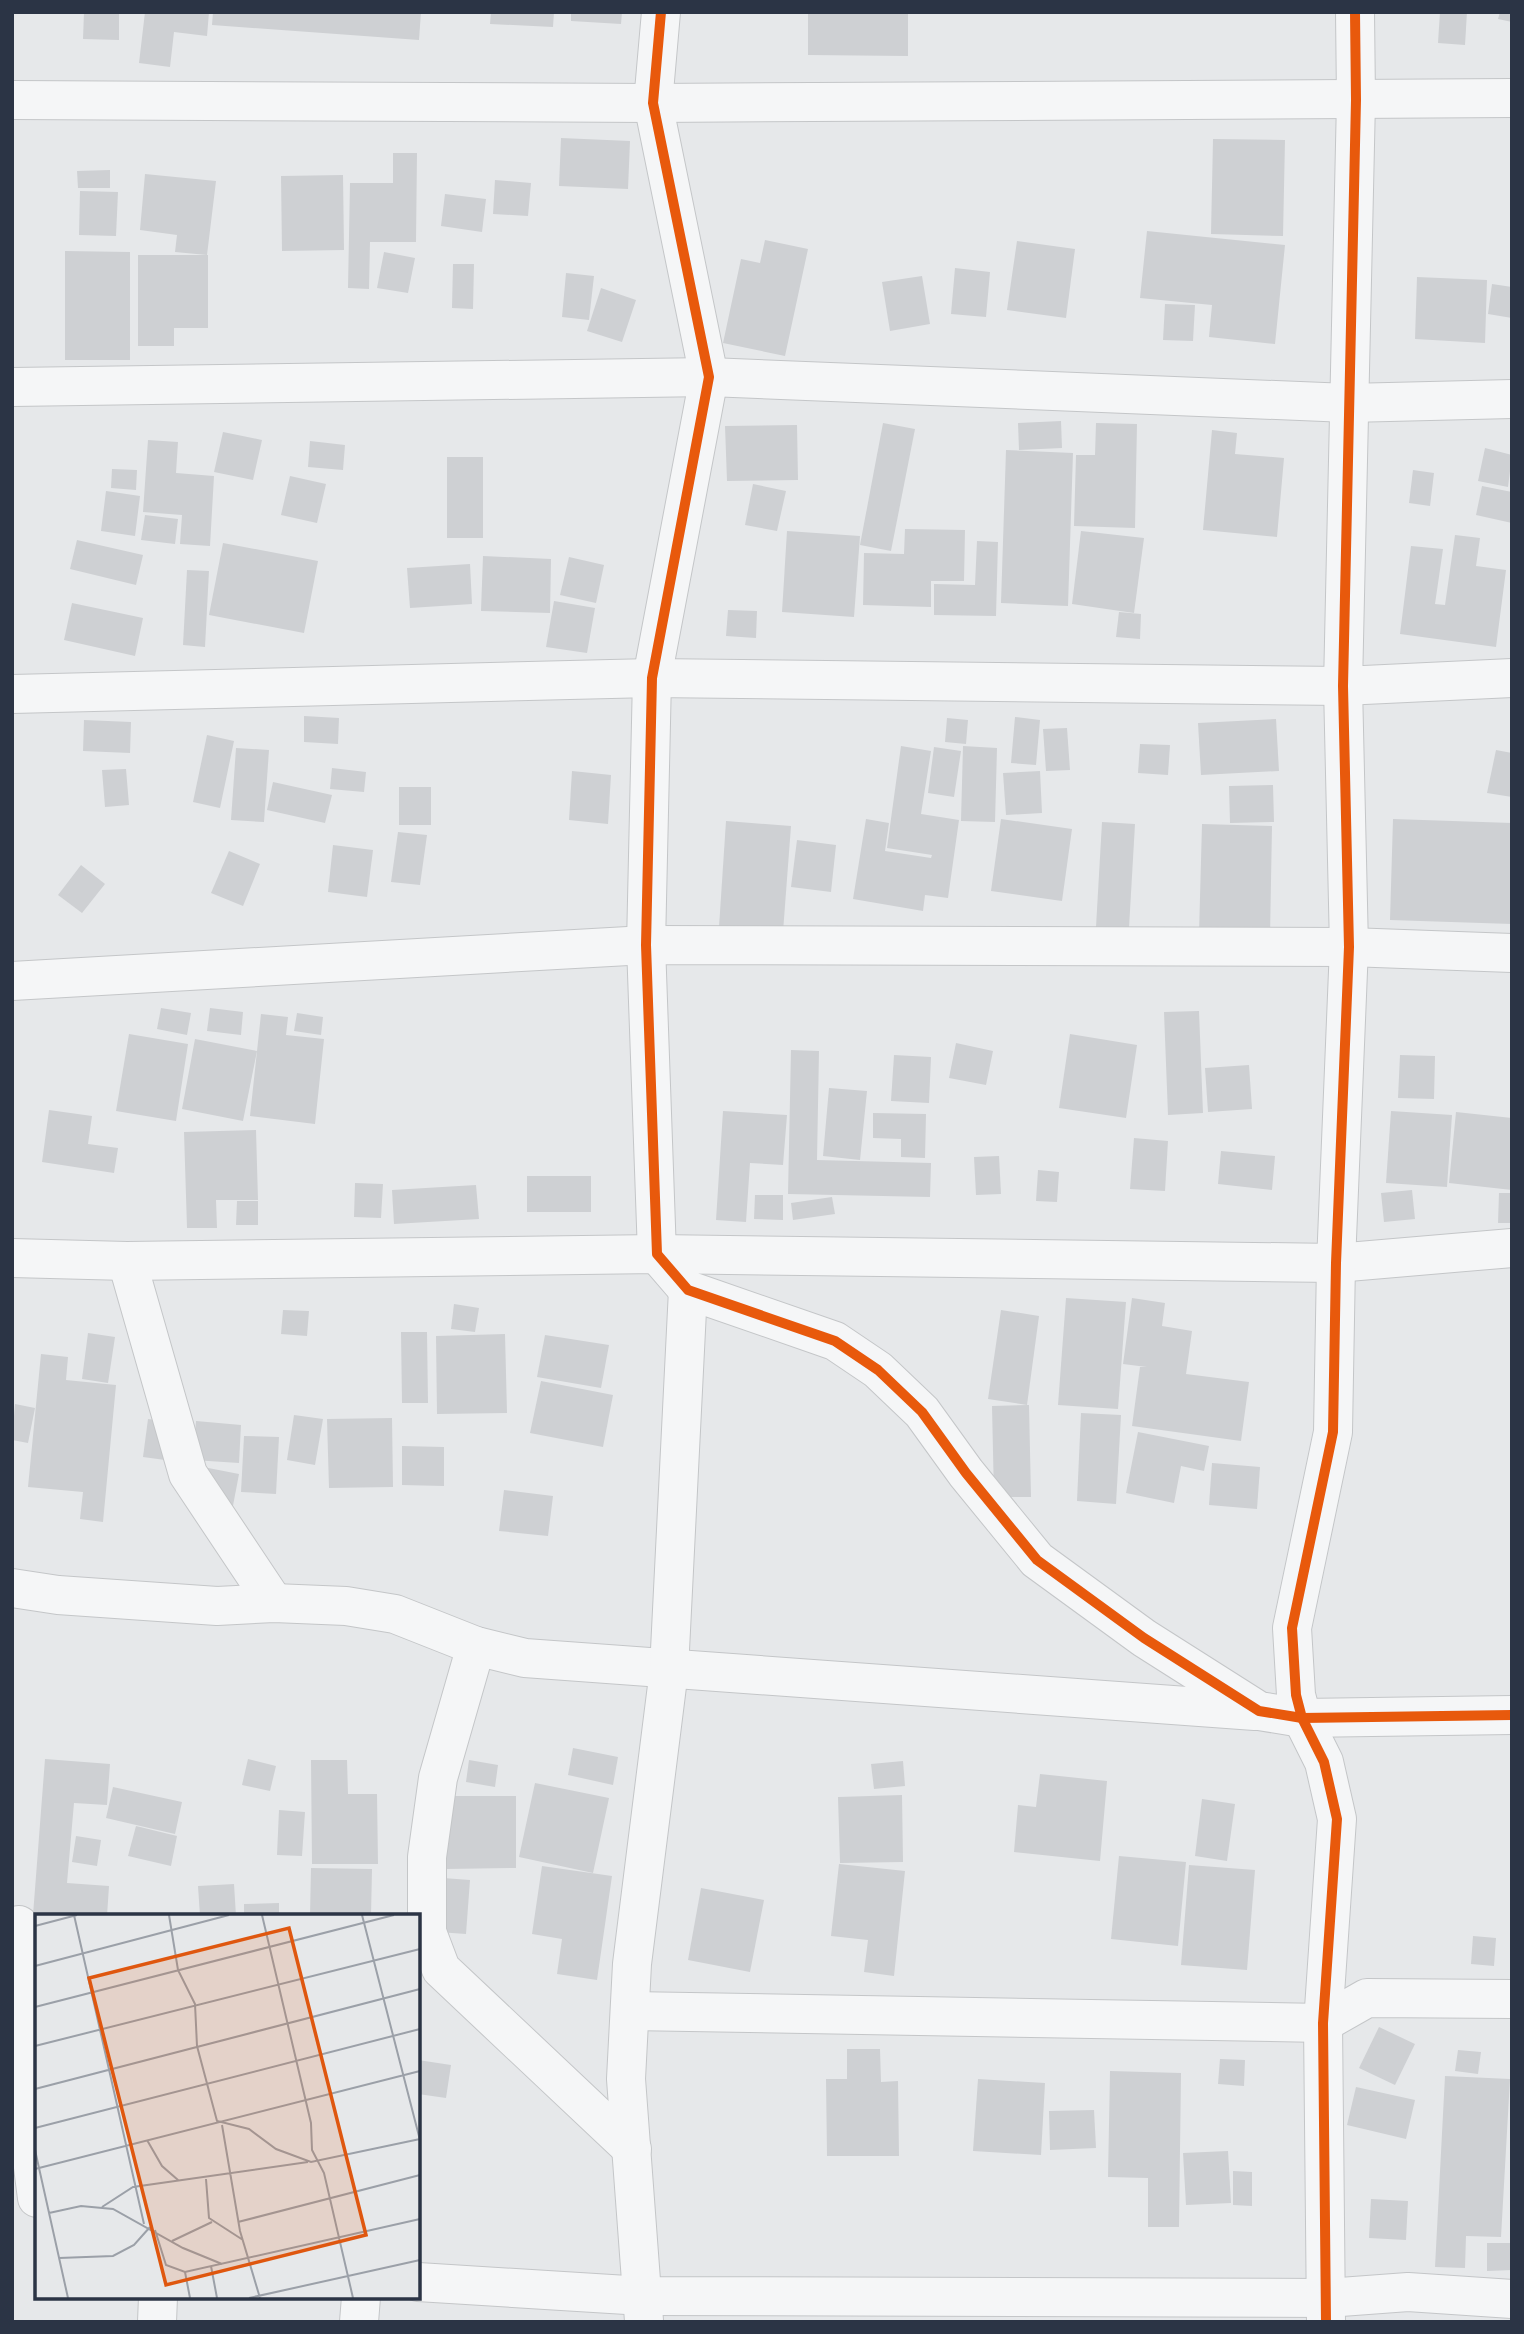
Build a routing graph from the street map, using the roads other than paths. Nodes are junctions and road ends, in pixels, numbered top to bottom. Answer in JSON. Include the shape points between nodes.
{"nodes":[{"id":1,"x":661,"y":12,"type":"edge"},
{"id":2,"x":1354,"y":12,"type":"edge"},
{"id":3,"x":1512,"y":98,"type":"edge"},
{"id":4,"x":12,"y":100,"type":"edge"},
{"id":5,"x":1356,"y":100,"type":"junction"},
{"id":6,"x":653,"y":103,"type":"junction"},
{"id":7,"x":709,"y":377,"type":"junction"},
{"id":8,"x":12,"y":387,"type":"edge"},
{"id":9,"x":1512,"y":399,"type":"edge"},
{"id":10,"x":1348,"y":402,"type":"junction"},
{"id":11,"x":652,"y":678,"type":"junction"},
{"id":12,"x":1512,"y":678,"type":"edge"},
{"id":13,"x":1343,"y":686,"type":"junction"},
{"id":14,"x":12,"y":694,"type":"edge"},
{"id":15,"x":646,"y":945,"type":"junction"},
{"id":16,"x":1349,"y":947,"type":"junction"},
{"id":17,"x":1512,"y":953,"type":"edge"},
{"id":18,"x":12,"y":981,"type":"edge"},
{"id":19,"x":1512,"y":1248,"type":"edge"},
{"id":20,"x":657,"y":1254,"type":"junction"},
{"id":21,"x":12,"y":1258,"type":"edge"},
{"id":22,"x":127,"y":1261,"type":"junction"},
{"id":23,"x":1336,"y":1263,"type":"junction"},
{"id":24,"x":688,"y":1290,"type":"junction"},
{"id":25,"x":12,"y":1588,"type":"edge"},
{"id":26,"x":274,"y":1603,"type":"junction"},
{"id":27,"x":476,"y":1646,"type":"junction"},
{"id":28,"x":669,"y":1670,"type":"junction"},
{"id":29,"x":1259,"y":1711,"type":"junction"},
{"id":30,"x":1512,"y":1715,"type":"edge"},
{"id":31,"x":1302,"y":1718,"type":"junction"},
{"id":32,"x":23,"y":1929,"type":"edge"},
{"id":33,"x":430,"y":1972,"type":"edge"},
{"id":34,"x":1512,"y":1999,"type":"edge"},
{"id":35,"x":630,"y":2011,"type":"junction"},
{"id":36,"x":1323,"y":2023,"type":"junction"},
{"id":37,"x":632,"y":2149,"type":"junction"},
{"id":38,"x":35,"y":2182,"type":"edge"},
{"id":39,"x":425,"y":2277,"type":"edge"},
{"id":40,"x":158,"y":2299,"type":"edge"},
{"id":41,"x":361,"y":2299,"type":"edge"},
{"id":42,"x":1512,"y":2299,"type":"edge"},
{"id":43,"x":644,"y":2309,"type":"edge"},
{"id":44,"x":1327,"y":2310,"type":"edge"},
{"id":45,"x":157,"y":2322,"type":"edge"},
{"id":46,"x":359,"y":2322,"type":"edge"}],
"edges":[{"from":1,"to":6,"type":"street"},
{"from":2,"to":5,"type":"street"},
{"from":3,"to":5,"type":"street"},
{"from":4,"to":6,"type":"street"},
{"from":5,"to":6,"type":"street"},
{"from":5,"to":10,"type":"street"},
{"from":6,"to":7,"type":"street"},
{"from":7,"to":8,"type":"street"},
{"from":7,"to":10,"type":"street"},
{"from":7,"to":11,"type":"street"},
{"from":9,"to":10,"type":"street"},
{"from":10,"to":13,"type":"street"},
{"from":11,"to":13,"type":"street"},
{"from":11,"to":14,"type":"street"},
{"from":11,"to":15,"type":"street"},
{"from":12,"to":13,"type":"street"},
{"from":13,"to":16,"type":"street"},
{"from":15,"to":16,"type":"street"},
{"from":15,"to":18,"type":"street"},
{"from":15,"to":20,"type":"street"},
{"from":16,"to":17,"type":"street"},
{"from":16,"to":23,"type":"street"},
{"from":19,"to":23,"type":"street"},
{"from":20,"to":22,"type":"street"},
{"from":20,"to":23,"type":"street"},
{"from":20,"to":24,"type":"street"},
{"from":21,"to":22,"type":"street"},
{"from":22,"to":26,"type":"street","via":[[188,1475]]},
{"from":23,"to":31,"type":"street","via":[[1333,1432],[1292,1628],[1292,1671]]},
{"from":24,"to":28,"type":"street"},
{"from":24,"to":29,"type":"street","via":[[835,1341],[878,1370],[922,1412],[1037,1560],[1144,1638]]},
{"from":25,"to":26,"type":"street","via":[[217,1606]]},
{"from":26,"to":27,"type":"street","via":[[346,1606],[395,1614]]},
{"from":27,"to":28,"type":"street","via":[[525,1658]]},
{"from":27,"to":33,"type":"street","via":[[438,1778],[427,1857]]},
{"from":28,"to":29,"type":"street"},
{"from":28,"to":35,"type":"street"},
{"from":29,"to":31,"type":"street"},
{"from":30,"to":31,"type":"street"},
{"from":31,"to":36,"type":"street","via":[[1324,1762],[1337,1819]]},
{"from":32,"to":38,"type":"street","via":[[26,2112]]},
{"from":33,"to":37,"type":"street"},
{"from":34,"to":36,"type":"street","via":[[1367,1998]]},
{"from":35,"to":36,"type":"street"},
{"from":35,"to":37,"type":"street","via":[[626,2078]]},
{"from":36,"to":44,"type":"street"},
{"from":37,"to":43,"type":"street"},
{"from":39,"to":43,"type":"street"},
{"from":40,"to":45,"type":"street"},
{"from":41,"to":46,"type":"street"},
{"from":42,"to":44,"type":"street","via":[[1408,2292]]},
{"from":43,"to":44,"type":"street"}]}
